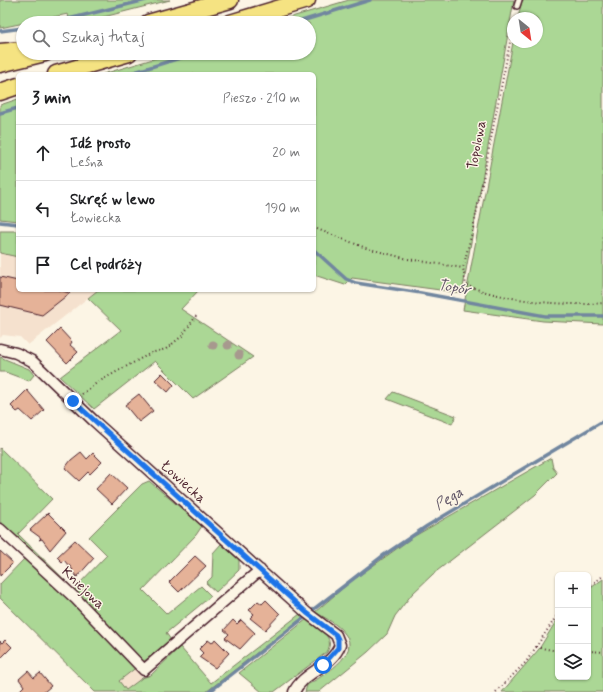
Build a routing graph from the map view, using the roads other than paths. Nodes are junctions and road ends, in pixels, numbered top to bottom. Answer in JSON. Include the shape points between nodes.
{"nodes":[{"id":1,"x":230,"y":0,"type":"edge"},
{"id":2,"x":307,"y":0,"type":"edge"},
{"id":3,"x":173,"y":16,"type":"edge"},
{"id":4,"x":253,"y":16,"type":"edge"},
{"id":5,"x":16,"y":51,"type":"edge"},
{"id":6,"x":0,"y":52,"type":"edge"},
{"id":7,"x":16,"y":60,"type":"edge"},
{"id":8,"x":105,"y":60,"type":"edge"},
{"id":9,"x":0,"y":64,"type":"edge"},
{"id":10,"x":63,"y":72,"type":"edge"},
{"id":11,"x":16,"y":81,"type":"edge"},
{"id":12,"x":0,"y":84,"type":"edge"},
{"id":13,"x":16,"y":87,"type":"edge"},
{"id":14,"x":0,"y":92,"type":"edge"},
{"id":15,"x":0,"y":349,"type":"edge"},
{"id":16,"x":0,"y":529,"type":"edge"},
{"id":17,"x":260,"y":570,"type":"junction"},
{"id":18,"x":294,"y":692,"type":"edge"}],
"edges":[{"from":1,"to":3,"type":"main road"},
{"from":2,"to":4,"type":"main road"},
{"from":5,"to":6,"type":"main road"},
{"from":7,"to":9,"type":"main road"},
{"from":8,"to":10,"type":"main road"},
{"from":11,"to":12,"type":"main road"},
{"from":13,"to":14,"type":"main road"},
{"from":15,"to":17,"type":"street","name":"Łowiecka","via":[[16,353],[32,362]]},
{"from":16,"to":17,"type":"street","name":"Kniejowa","via":[[76,599],[144,670]]},
{"from":17,"to":18,"type":"street","name":"Łowiecka","via":[[307,613],[336,635],[340,645],[331,657],[299,684]]}]}
